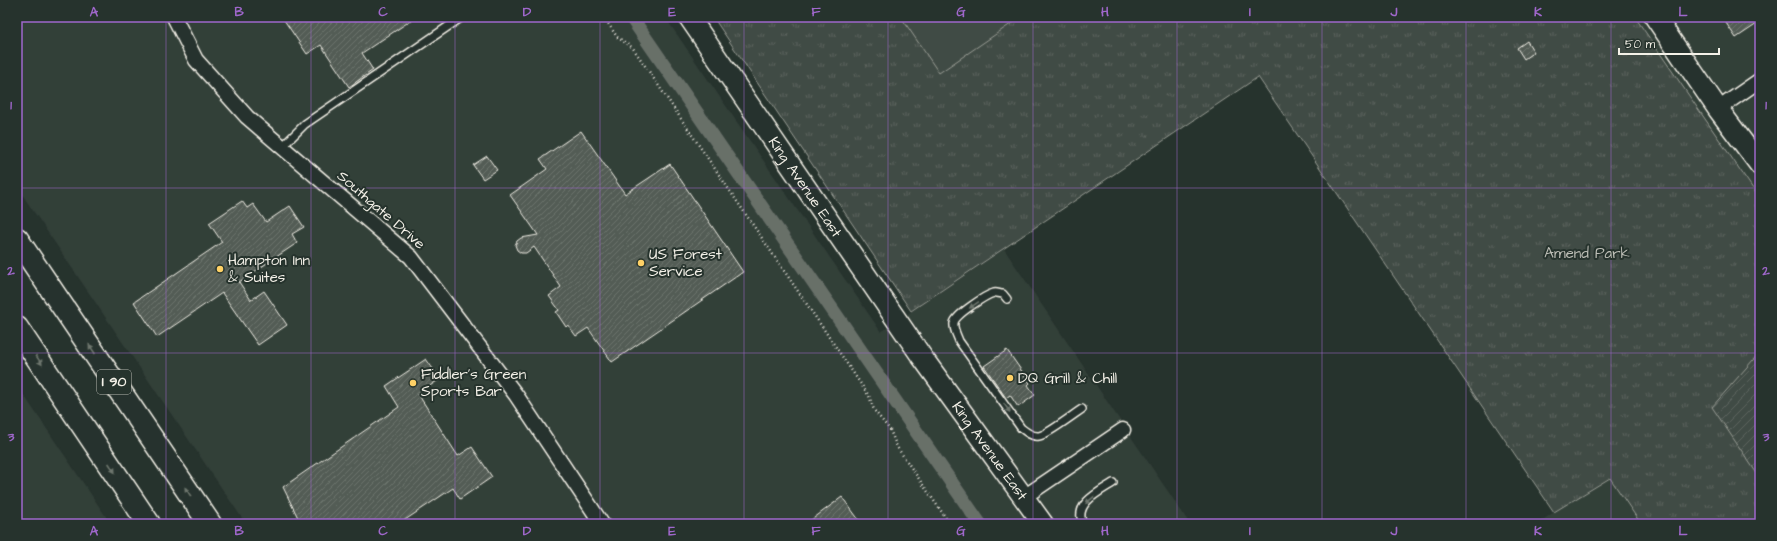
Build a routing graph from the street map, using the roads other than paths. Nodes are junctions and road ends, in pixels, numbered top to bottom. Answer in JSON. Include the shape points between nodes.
{"nodes":[{"id":1,"x":174,"y":17,"type":"edge"},
{"id":2,"x":462,"y":17,"type":"edge"},
{"id":3,"x":689,"y":17,"type":"edge"},
{"id":4,"x":1655,"y":17,"type":"edge"},
{"id":5,"x":1760,"y":80,"type":"edge"},
{"id":6,"x":1718,"y":109,"type":"junction"},
{"id":7,"x":282,"y":147,"type":"junction"},
{"id":8,"x":1760,"y":165,"type":"edge"},
{"id":9,"x":17,"y":239,"type":"edge"},
{"id":10,"x":1007,"y":299,"type":"dead end"},
{"id":11,"x":17,"y":328,"type":"edge"},
{"id":12,"x":922,"y":357,"type":"junction"},
{"id":13,"x":1082,"y":409,"type":"dead end"},
{"id":14,"x":1123,"y":430,"type":"dead end"},
{"id":15,"x":1113,"y":483,"type":"dead end"},
{"id":16,"x":1024,"y":497,"type":"junction"},
{"id":17,"x":149,"y":524,"type":"edge"},
{"id":18,"x":210,"y":524,"type":"edge"},
{"id":19,"x":602,"y":524,"type":"edge"},
{"id":20,"x":1026,"y":524,"type":"edge"},
{"id":21,"x":1044,"y":524,"type":"edge"},
{"id":22,"x":1083,"y":524,"type":"edge"}],
"edges":[{"from":1,"to":7,"type":"street","name":"Southgate Drive","via":[[196,60],[247,117]]},
{"from":2,"to":7,"type":"lane","via":[[305,124]]},
{"from":3,"to":12,"type":"main road","name":"King Avenue East"},
{"from":4,"to":6,"type":"main road"},
{"from":5,"to":6,"type":"street"},
{"from":6,"to":8,"type":"main road"},
{"from":7,"to":19,"type":"street","name":"Southgate Drive","via":[[411,257],[516,395]]},
{"from":18,"to":9,"type":"highway","number":"I 90","one_way":true},
{"from":10,"to":13,"type":"lane","one_way":true,"via":[[1003,294],[995,293],[956,317],[953,323],[959,341],[1021,428],[1031,434],[1039,436],[1046,433]]},
{"from":11,"to":17,"type":"highway","one_way":true},
{"from":12,"to":16,"type":"main road","name":"King Avenue East"},
{"from":12,"to":20,"type":"main road","name":"King Avenue East"},
{"from":14,"to":16,"type":"street"},
{"from":15,"to":22,"type":"lane","one_way":true,"via":[[1086,501],[1080,516]]},
{"from":16,"to":21,"type":"main road","name":"King Avenue East"}]}
